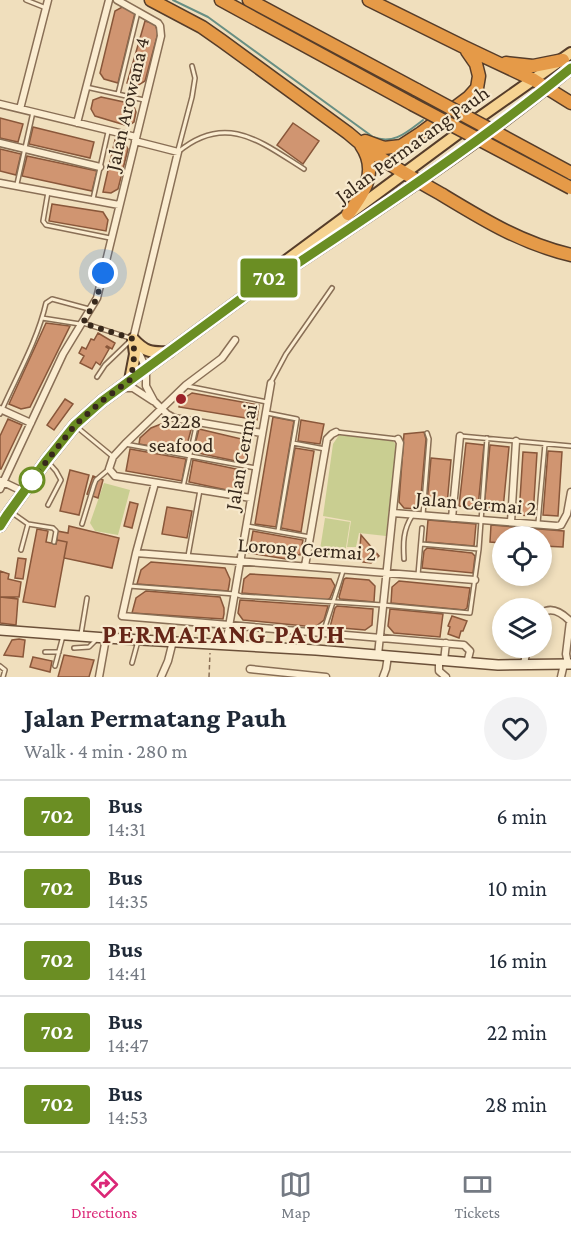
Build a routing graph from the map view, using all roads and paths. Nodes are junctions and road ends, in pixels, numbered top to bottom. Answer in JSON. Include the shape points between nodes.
{"nodes":[{"id":1,"x":26,"y":0,"type":"edge"},
{"id":2,"x":48,"y":0,"type":"edge"},
{"id":3,"x":109,"y":0,"type":"edge"},
{"id":4,"x":117,"y":0,"type":"edge"},
{"id":5,"x":151,"y":0,"type":"edge"},
{"id":6,"x":221,"y":0,"type":"edge"},
{"id":7,"x":249,"y":0,"type":"edge"},
{"id":8,"x":369,"y":0,"type":"edge"},
{"id":9,"x":46,"y":8,"type":"junction"},
{"id":10,"x":138,"y":12,"type":"junction"},
{"id":11,"x":464,"y":47,"type":"junction"},
{"id":12,"x":568,"y":60,"type":"edge"},
{"id":13,"x":495,"y":62,"type":"junction"},
{"id":14,"x":192,"y":66,"type":"dead end"},
{"id":15,"x":534,"y":80,"type":"junction"},
{"id":16,"x":86,"y":87,"type":"junction"},
{"id":17,"x":548,"y":88,"type":"junction"},
{"id":18,"x":118,"y":94,"type":"junction"},
{"id":19,"x":146,"y":100,"type":"junction"},
{"id":20,"x":571,"y":103,"type":"edge"},
{"id":21,"x":0,"y":104,"type":"edge"},
{"id":22,"x":20,"y":109,"type":"junction"},
{"id":23,"x":33,"y":112,"type":"junction"},
{"id":24,"x":77,"y":123,"type":"junction"},
{"id":25,"x":108,"y":130,"type":"junction"},
{"id":26,"x":348,"y":133,"type":"junction"},
{"id":27,"x":136,"y":139,"type":"junction"},
{"id":28,"x":0,"y":142,"type":"edge"},
{"id":29,"x":360,"y":144,"type":"junction"},
{"id":30,"x":25,"y":148,"type":"junction"},
{"id":31,"x":178,"y":152,"type":"junction"},
{"id":32,"x":100,"y":167,"type":"junction"},
{"id":33,"x":304,"y":169,"type":"dead end"},
{"id":34,"x":404,"y":173,"type":"junction"},
{"id":35,"x":571,"y":173,"type":"edge"},
{"id":36,"x":418,"y":182,"type":"junction"},
{"id":37,"x":0,"y":183,"type":"edge"},
{"id":38,"x":16,"y":186,"type":"junction"},
{"id":39,"x":571,"y":188,"type":"edge"},
{"id":40,"x":48,"y":192,"type":"junction"},
{"id":41,"x":93,"y":200,"type":"junction"},
{"id":42,"x":119,"y":205,"type":"junction"},
{"id":43,"x":348,"y":214,"type":"junction"},
{"id":44,"x":111,"y":239,"type":"junction"},
{"id":45,"x":571,"y":255,"type":"edge"},
{"id":46,"x":280,"y":270,"type":"junction"},
{"id":47,"x":332,"y":288,"type":"dead end"},
{"id":48,"x":91,"y":309,"type":"junction"},
{"id":49,"x":42,"y":318,"type":"junction"},
{"id":50,"x":82,"y":323,"type":"junction"},
{"id":51,"x":133,"y":339,"type":"junction"},
{"id":52,"x":235,"y":340,"type":"dead end"},
{"id":53,"x":169,"y":352,"type":"junction"},
{"id":54,"x":146,"y":369,"type":"junction"},
{"id":55,"x":97,"y":377,"type":"dead end"},
{"id":56,"x":130,"y":380,"type":"junction"},
{"id":57,"x":271,"y":383,"type":"joint"},
{"id":58,"x":186,"y":386,"type":"junction"},
{"id":59,"x":120,"y":388,"type":"junction"},
{"id":60,"x":154,"y":401,"type":"junction"},
{"id":61,"x":267,"y":402,"type":"junction"},
{"id":62,"x":161,"y":409,"type":"junction"},
{"id":63,"x":1,"y":411,"type":"edge"},
{"id":64,"x":266,"y":412,"type":"junction"},
{"id":65,"x":197,"y":422,"type":"junction"},
{"id":66,"x":31,"y":423,"type":"junction"},
{"id":67,"x":75,"y":425,"type":"junction"},
{"id":68,"x":336,"y":432,"type":"joint"},
{"id":69,"x":427,"y":433,"type":"dead end"},
{"id":70,"x":262,"y":434,"type":"junction"},
{"id":71,"x":460,"y":436,"type":"joint"},
{"id":72,"x":487,"y":438,"type":"junction"},
{"id":73,"x":398,"y":439,"type":"joint"},
{"id":74,"x":516,"y":441,"type":"junction"},
{"id":75,"x":293,"y":443,"type":"junction"},
{"id":76,"x":125,"y":444,"type":"junction"},
{"id":77,"x":545,"y":444,"type":"junction"},
{"id":78,"x":571,"y":446,"type":"edge"},
{"id":79,"x":325,"y":449,"type":"junction"},
{"id":80,"x":190,"y":456,"type":"junction"},
{"id":81,"x":113,"y":458,"type":"junction"},
{"id":82,"x":46,"y":461,"type":"junction"},
{"id":83,"x":256,"y":468,"type":"junction"},
{"id":84,"x":109,"y":469,"type":"junction"},
{"id":85,"x":155,"y":483,"type":"junction"},
{"id":86,"x":1,"y":484,"type":"edge"},
{"id":87,"x":183,"y":487,"type":"junction"},
{"id":88,"x":200,"y":490,"type":"junction"},
{"id":89,"x":24,"y":492,"type":"junction"},
{"id":90,"x":571,"y":492,"type":"edge"},
{"id":91,"x":251,"y":498,"type":"junction"},
{"id":92,"x":48,"y":505,"type":"dead end"},
{"id":93,"x":393,"y":513,"type":"junction"},
{"id":94,"x":412,"y":514,"type":"junction"},
{"id":95,"x":423,"y":515,"type":"junction"},
{"id":96,"x":452,"y":518,"type":"junction"},
{"id":97,"x":4,"y":519,"type":"edge"},
{"id":98,"x":481,"y":520,"type":"junction"},
{"id":99,"x":511,"y":522,"type":"junction"},
{"id":100,"x":28,"y":524,"type":"junction"},
{"id":101,"x":82,"y":524,"type":"dead end"},
{"id":102,"x":538,"y":525,"type":"junction"},
{"id":103,"x":246,"y":526,"type":"junction"},
{"id":104,"x":423,"y":528,"type":"dead end"},
{"id":105,"x":278,"y":531,"type":"junction"},
{"id":106,"x":310,"y":537,"type":"junction"},
{"id":107,"x":54,"y":542,"type":"dead end"},
{"id":108,"x":421,"y":544,"type":"junction"},
{"id":109,"x":479,"y":549,"type":"junction"},
{"id":110,"x":21,"y":550,"type":"dead end"},
{"id":111,"x":136,"y":553,"type":"junction"},
{"id":112,"x":188,"y":557,"type":"junction"},
{"id":113,"x":404,"y":560,"type":"dead end"},
{"id":114,"x":240,"y":561,"type":"junction"},
{"id":115,"x":305,"y":566,"type":"junction"},
{"id":116,"x":344,"y":569,"type":"junction"},
{"id":117,"x":387,"y":572,"type":"junction"},
{"id":118,"x":418,"y":575,"type":"junction"},
{"id":119,"x":475,"y":580,"type":"junction"},
{"id":120,"x":128,"y":586,"type":"junction"},
{"id":121,"x":235,"y":594,"type":"junction"},
{"id":122,"x":87,"y":598,"type":"dead end"},
{"id":123,"x":333,"y":602,"type":"junction"},
{"id":124,"x":383,"y":605,"type":"junction"},
{"id":125,"x":552,"y":610,"type":"edge"},
{"id":126,"x":229,"y":625,"type":"junction"},
{"id":127,"x":1,"y":630,"type":"edge"},
{"id":128,"x":323,"y":633,"type":"junction"},
{"id":129,"x":64,"y":634,"type":"junction"},
{"id":130,"x":80,"y":636,"type":"junction"},
{"id":131,"x":94,"y":637,"type":"junction"},
{"id":132,"x":106,"y":638,"type":"junction"},
{"id":133,"x":380,"y":638,"type":"junction"},
{"id":134,"x":139,"y":639,"type":"junction"},
{"id":135,"x":0,"y":640,"type":"edge"},
{"id":136,"x":173,"y":641,"type":"junction"},
{"id":137,"x":211,"y":643,"type":"junction"},
{"id":138,"x":446,"y":643,"type":"junction"},
{"id":139,"x":226,"y":644,"type":"junction"},
{"id":140,"x":74,"y":648,"type":"dead end"},
{"id":141,"x":45,"y":652,"type":"dead end"},
{"id":142,"x":59,"y":652,"type":"junction"},
{"id":143,"x":383,"y":655,"type":"junction"},
{"id":144,"x":525,"y":658,"type":"edge"},
{"id":145,"x":441,"y":661,"type":"junction"},
{"id":146,"x":132,"y":663,"type":"dead end"},
{"id":147,"x":467,"y":663,"type":"junction"},
{"id":148,"x":524,"y":664,"type":"junction"},
{"id":149,"x":568,"y":664,"type":"edge"},
{"id":150,"x":0,"y":666,"type":"edge"},
{"id":151,"x":55,"y":666,"type":"dead end"},
{"id":152,"x":250,"y":669,"type":"dead end"},
{"id":153,"x":439,"y":671,"type":"junction"},
{"id":154,"x":3,"y":677,"type":"edge"},
{"id":155,"x":99,"y":677,"type":"edge"},
{"id":156,"x":161,"y":677,"type":"edge"},
{"id":157,"x":209,"y":677,"type":"edge"},
{"id":158,"x":326,"y":677,"type":"edge"},
{"id":159,"x":383,"y":677,"type":"edge"},
{"id":160,"x":434,"y":677,"type":"edge"},
{"id":161,"x":446,"y":677,"type":"edge"},
{"id":162,"x":561,"y":677,"type":"edge"}],
"edges":[{"from":1,"to":9,"type":"lane"},
{"from":2,"to":9,"type":"street"},
{"from":3,"to":16,"type":"street"},
{"from":4,"to":10,"type":"street","name":"Jalan Arowana 4"},
{"from":5,"to":26,"type":"highway","via":[[222,40]]},
{"from":6,"to":39,"type":"highway","bridge":true},
{"from":7,"to":35,"type":"highway","bridge":true},
{"from":8,"to":11,"type":"highway"},
{"from":9,"to":22,"type":"street"},
{"from":10,"to":18,"type":"lane"},
{"from":10,"to":19,"type":"street","name":"Jalan Arowana 4","via":[[158,23],[162,36]]},
{"from":11,"to":13,"type":"highway"},
{"from":11,"to":26,"type":"highway","via":[[476,64],[478,82],[474,93],[446,115],[394,147],[378,147]]},
{"from":12,"to":13,"type":"highway","via":[[533,66]]},
{"from":12,"to":15,"type":"main road","name":"Jalan Permatang Pauh"},
{"from":12,"to":17,"type":"main road","name":"Jalan Permatang Pauh"},
{"from":13,"to":15,"type":"highway"},
{"from":14,"to":31,"type":"lane","via":[[192,97]]},
{"from":15,"to":17,"type":"highway"},
{"from":15,"to":34,"type":"main road","name":"Jalan Permatang Pauh"},
{"from":16,"to":18,"type":"lane"},
{"from":16,"to":24,"type":"street"},
{"from":17,"to":20,"type":"highway"},
{"from":17,"to":36,"type":"main road","name":"Jalan Permatang Pauh"},
{"from":18,"to":19,"type":"lane"},
{"from":19,"to":27,"type":"street","name":"Jalan Arowana 4"},
{"from":21,"to":22,"type":"street"},
{"from":22,"to":23,"type":"street"},
{"from":23,"to":24,"type":"street"},
{"from":23,"to":30,"type":"lane"},
{"from":24,"to":25,"type":"street"},
{"from":25,"to":27,"type":"street"},
{"from":25,"to":32,"type":"lane"},
{"from":26,"to":29,"type":"highway"},
{"from":27,"to":31,"type":"street"},
{"from":27,"to":42,"type":"street","name":"Jalan Arowana 4"},
{"from":28,"to":30,"type":"street"},
{"from":29,"to":34,"type":"highway"},
{"from":29,"to":43,"type":"highway","via":[[368,158],[370,174]]},
{"from":30,"to":32,"type":"street"},
{"from":30,"to":38,"type":"lane"},
{"from":31,"to":33,"type":"lane","via":[[205,135],[231,132],[255,139]]},
{"from":31,"to":51,"type":"street"},
{"from":32,"to":41,"type":"lane"},
{"from":34,"to":36,"type":"highway"},
{"from":34,"to":43,"type":"main road","name":"Jalan Permatang Pauh"},
{"from":36,"to":45,"type":"highway","via":[[504,231]]},
{"from":36,"to":46,"type":"main road","name":"Jalan Permatang Pauh","via":[[289,269]]},
{"from":37,"to":38,"type":"street"},
{"from":38,"to":40,"type":"street"},
{"from":40,"to":41,"type":"street"},
{"from":40,"to":44,"type":"lane","via":[[43,221],[46,225]]},
{"from":41,"to":42,"type":"street"},
{"from":42,"to":44,"type":"street","name":"Jalan Arowana 4"},
{"from":43,"to":46,"type":"main road","name":"Jalan Permatang Pauh"},
{"from":44,"to":48,"type":"street"},
{"from":46,"to":53,"type":"main road","name":"Jalan Permatang Pauh"},
{"from":47,"to":57,"type":"lane","via":[[286,354]]},
{"from":48,"to":49,"type":"lane","via":[[52,299],[46,303]]},
{"from":48,"to":50,"type":"street"},
{"from":49,"to":50,"type":"lane"},
{"from":49,"to":63,"type":"lane"},
{"from":50,"to":51,"type":"lane"},
{"from":50,"to":66,"type":"street"},
{"from":51,"to":53,"type":"main road","via":[[148,351]]},
{"from":51,"to":54,"type":"street"},
{"from":51,"to":55,"type":"lane"},
{"from":51,"to":56,"type":"main road","via":[[135,354]]},
{"from":52,"to":58,"type":"street","via":[[222,358]]},
{"from":53,"to":54,"type":"main road","name":"Jalan Permatang Pauh"},
{"from":54,"to":56,"type":"main road","name":"Jalan Permatang Pauh"},
{"from":54,"to":60,"type":"street","via":[[146,386]]},
{"from":56,"to":59,"type":"main road","name":"Jalan Permatang Pauh"},
{"from":57,"to":61,"type":"street","name":"Jalan Cermai"},
{"from":58,"to":61,"type":"lane"},
{"from":58,"to":62,"type":"street"},
{"from":59,"to":60,"type":"street","via":[[133,388]]},
{"from":59,"to":67,"type":"main road","name":"Jalan Permatang Pauh"},
{"from":60,"to":62,"type":"street"},
{"from":61,"to":64,"type":"street","name":"Jalan Cermai"},
{"from":62,"to":65,"type":"street","via":[[174,418]]},
{"from":62,"to":76,"type":"street"},
{"from":63,"to":66,"type":"street"},
{"from":64,"to":70,"type":"street","name":"Jalan Cermai"},
{"from":64,"to":75,"type":"lane","via":[[297,419]]},
{"from":65,"to":70,"type":"street"},
{"from":65,"to":80,"type":"lane"},
{"from":66,"to":86,"type":"street"},
{"from":67,"to":81,"type":"lane"},
{"from":67,"to":82,"type":"main road","name":"Jalan Permatang Pauh"},
{"from":68,"to":73,"type":"lane"},
{"from":68,"to":79,"type":"street","via":[[327,439]]},
{"from":69,"to":95,"type":"lane"},
{"from":70,"to":83,"type":"street","name":"Jalan Cermai"},
{"from":71,"to":72,"type":"lane"},
{"from":71,"to":96,"type":"street"},
{"from":72,"to":74,"type":"lane"},
{"from":72,"to":98,"type":"lane"},
{"from":73,"to":93,"type":"street"},
{"from":74,"to":77,"type":"lane"},
{"from":74,"to":99,"type":"street"},
{"from":75,"to":79,"type":"lane"},
{"from":75,"to":105,"type":"lane"},
{"from":76,"to":80,"type":"lane"},
{"from":76,"to":81,"type":"street"},
{"from":77,"to":78,"type":"lane"},
{"from":77,"to":102,"type":"lane"},
{"from":79,"to":106,"type":"street"},
{"from":80,"to":83,"type":"lane"},
{"from":80,"to":87,"type":"lane"},
{"from":81,"to":84,"type":"street"},
{"from":82,"to":89,"type":"main road","name":"Jalan Permatang Pauh"},
{"from":82,"to":92,"type":"lane","via":[[61,480]]},
{"from":83,"to":91,"type":"street","name":"Jalan Cermai"},
{"from":84,"to":85,"type":"street","via":[[115,476]]},
{"from":84,"to":101,"type":"lane","via":[[96,480]]},
{"from":85,"to":87,"type":"street"},
{"from":85,"to":111,"type":"street"},
{"from":86,"to":89,"type":"street"},
{"from":87,"to":88,"type":"street"},
{"from":88,"to":91,"type":"street"},
{"from":88,"to":112,"type":"lane"},
{"from":89,"to":97,"type":"main road","name":"Jalan Permatang Pauh"},
{"from":90,"to":102,"type":"street","name":"Jalan Cermai 2","via":[[561,525]]},
{"from":91,"to":103,"type":"street","name":"Jalan Cermai"},
{"from":93,"to":94,"type":"street","name":"Jalan Cermai 2"},
{"from":93,"to":117,"type":"street"},
{"from":94,"to":95,"type":"street","name":"Jalan Cermai 2"},
{"from":94,"to":113,"type":"lane","via":[[403,540]]},
{"from":95,"to":96,"type":"street","name":"Jalan Cermai 2"},
{"from":96,"to":98,"type":"street","name":"Jalan Cermai 2"},
{"from":97,"to":100,"type":"lane"},
{"from":98,"to":99,"type":"street","name":"Jalan Cermai 2"},
{"from":98,"to":109,"type":"lane"},
{"from":99,"to":102,"type":"street","name":"Jalan Cermai 2"},
{"from":100,"to":107,"type":"lane","via":[[54,528]]},
{"from":100,"to":110,"type":"lane"},
{"from":103,"to":105,"type":"lane"},
{"from":103,"to":114,"type":"street","name":"Jalan Cermai"},
{"from":104,"to":108,"type":"lane"},
{"from":105,"to":106,"type":"lane"},
{"from":106,"to":115,"type":"street"},
{"from":108,"to":109,"type":"lane"},
{"from":108,"to":118,"type":"lane"},
{"from":109,"to":119,"type":"lane"},
{"from":111,"to":112,"type":"street","name":"Lorong Cermai 2"},
{"from":111,"to":120,"type":"street"},
{"from":112,"to":114,"type":"street","name":"Lorong Cermai 2"},
{"from":114,"to":115,"type":"street","name":"Lorong Cermai 2"},
{"from":114,"to":121,"type":"street","name":"Jalan Cermai"},
{"from":115,"to":116,"type":"street","name":"Lorong Cermai 2"},
{"from":116,"to":117,"type":"street","name":"Lorong Cermai 2"},
{"from":116,"to":123,"type":"lane"},
{"from":117,"to":118,"type":"street","name":"Lorong Cermai 2"},
{"from":117,"to":124,"type":"street"},
{"from":118,"to":119,"type":"street","name":"Lorong Cermai 2"},
{"from":119,"to":124,"type":"lane","via":[[470,613]]},
{"from":120,"to":121,"type":"lane"},
{"from":120,"to":126,"type":"street","via":[[122,616]]},
{"from":121,"to":123,"type":"lane"},
{"from":121,"to":126,"type":"street","name":"Jalan Cermai"},
{"from":122,"to":130,"type":"lane"},
{"from":123,"to":124,"type":"lane"},
{"from":123,"to":128,"type":"lane"},
{"from":124,"to":133,"type":"street"},
{"from":125,"to":149,"type":"street","via":[[570,621]]},
{"from":126,"to":128,"type":"street"},
{"from":126,"to":139,"type":"street","name":"Jalan Cermai"},
{"from":127,"to":129,"type":"street"},
{"from":127,"to":135,"type":"street"},
{"from":128,"to":133,"type":"street"},
{"from":129,"to":130,"type":"street"},
{"from":129,"to":142,"type":"lane"},
{"from":130,"to":131,"type":"street"},
{"from":131,"to":132,"type":"street"},
{"from":131,"to":140,"type":"lane","via":[[90,647]]},
{"from":132,"to":134,"type":"street"},
{"from":132,"to":155,"type":"street"},
{"from":133,"to":138,"type":"street"},
{"from":133,"to":143,"type":"street"},
{"from":134,"to":136,"type":"street"},
{"from":134,"to":146,"type":"lane"},
{"from":136,"to":137,"type":"street"},
{"from":136,"to":156,"type":"street"},
{"from":137,"to":139,"type":"street"},
{"from":137,"to":157,"type":"path"},
{"from":138,"to":145,"type":"street"},
{"from":138,"to":147,"type":"street","via":[[468,648]]},
{"from":139,"to":143,"type":"street"},
{"from":141,"to":142,"type":"lane"},
{"from":142,"to":151,"type":"lane"},
{"from":143,"to":145,"type":"street"},
{"from":143,"to":159,"type":"street"},
{"from":144,"to":148,"type":"street"},
{"from":145,"to":147,"type":"street"},
{"from":145,"to":153,"type":"street"},
{"from":147,"to":148,"type":"street"},
{"from":148,"to":149,"type":"street"},
{"from":149,"to":162,"type":"street"},
{"from":150,"to":154,"type":"lane","via":[[5,670]]},
{"from":152,"to":158,"type":"street"},
{"from":153,"to":160,"type":"lane"},
{"from":153,"to":161,"type":"street"}]}
